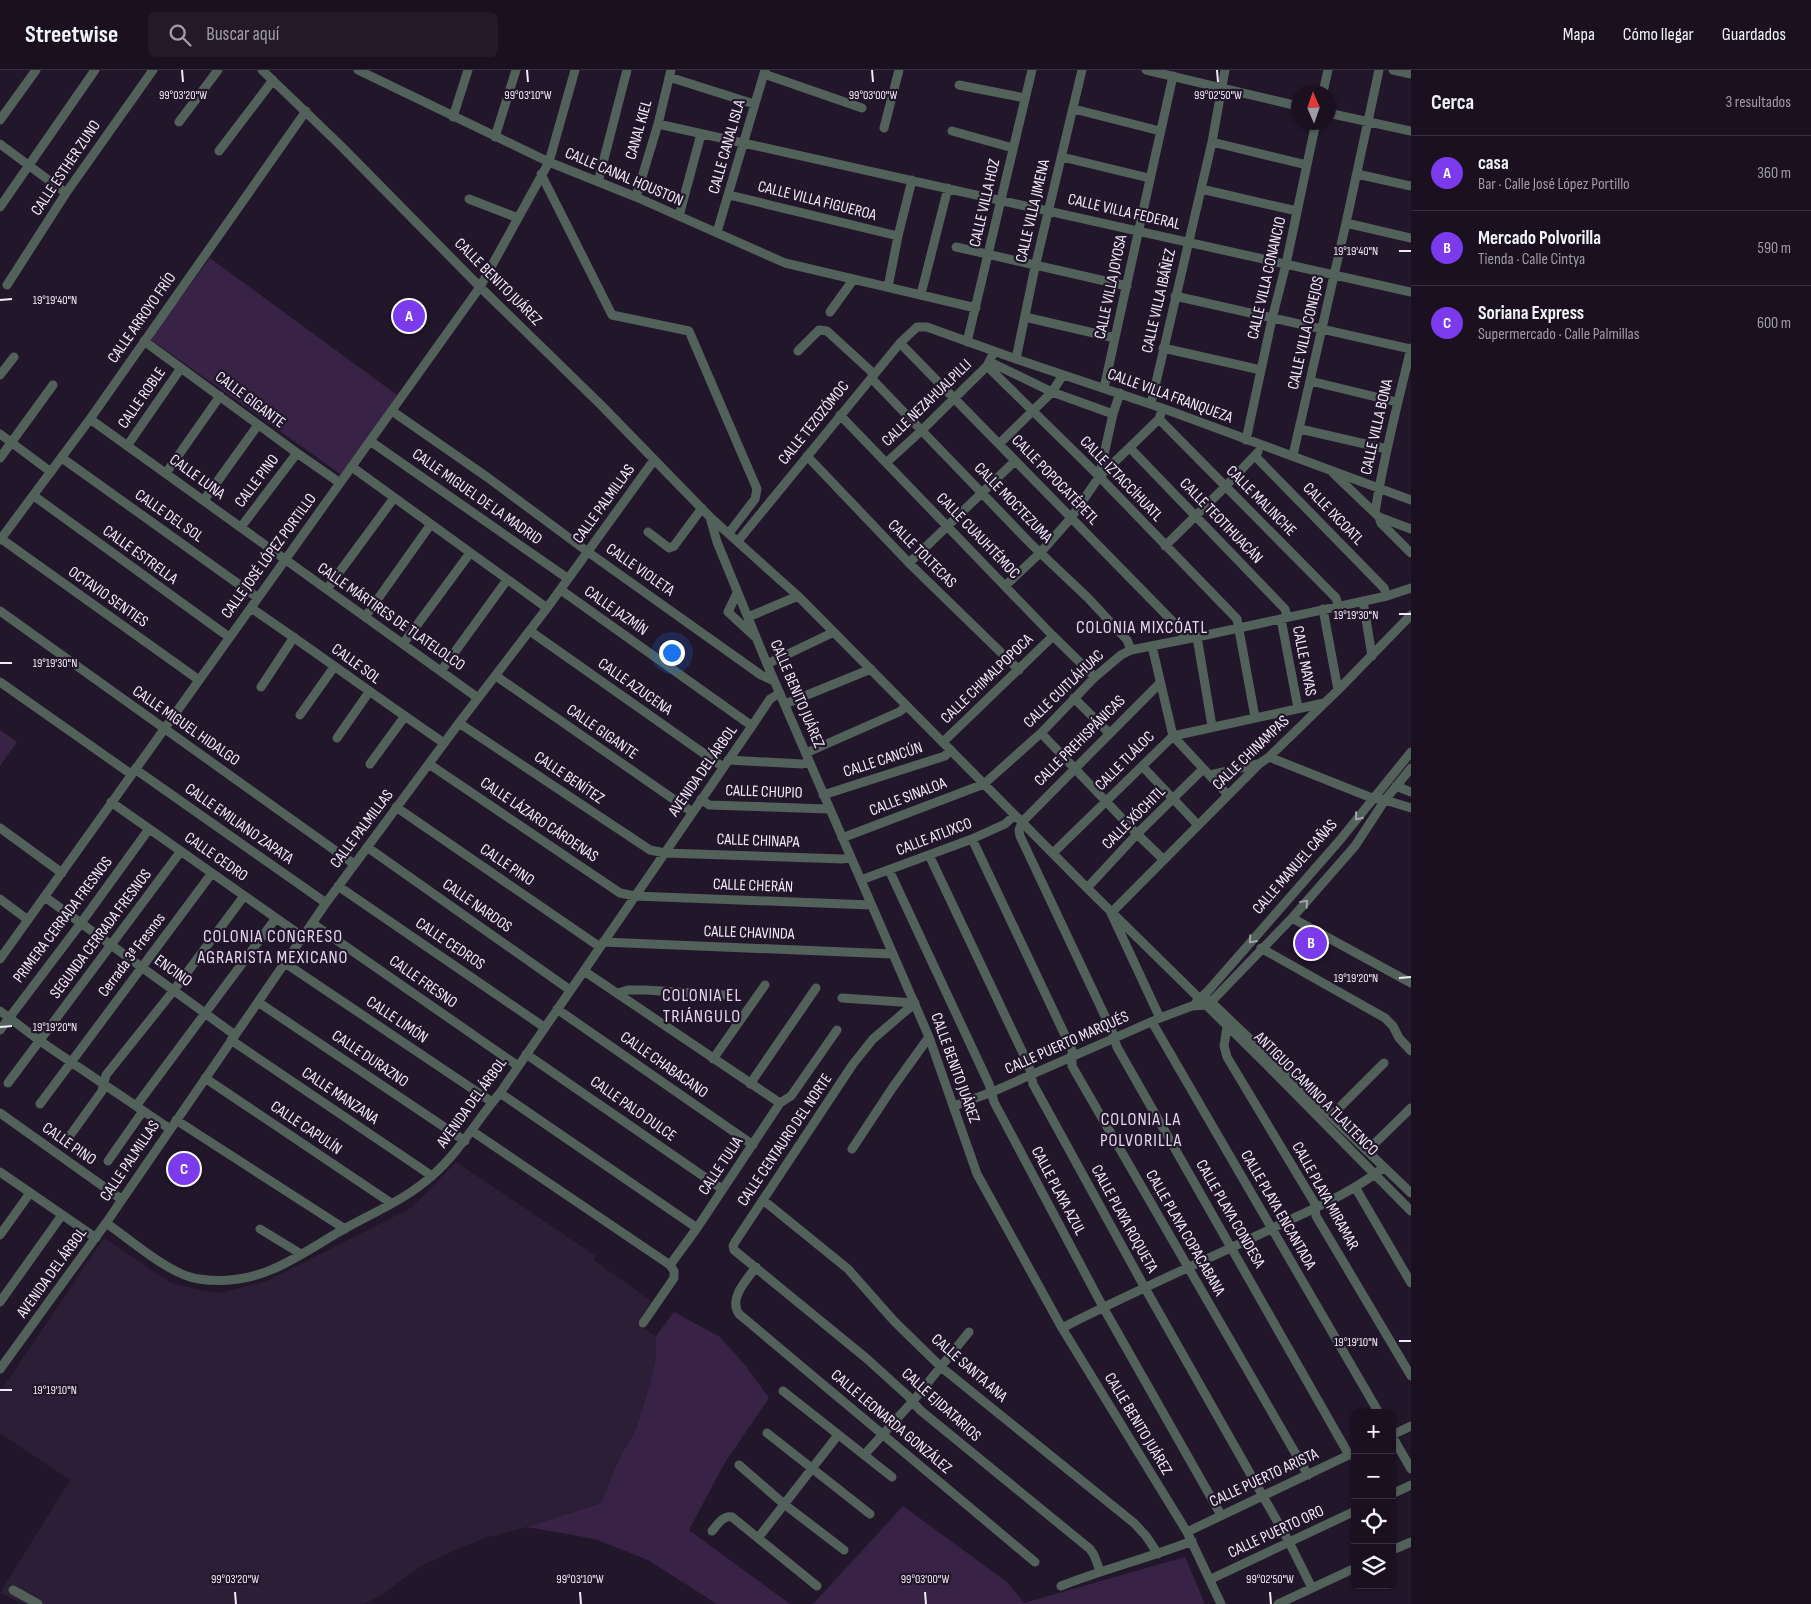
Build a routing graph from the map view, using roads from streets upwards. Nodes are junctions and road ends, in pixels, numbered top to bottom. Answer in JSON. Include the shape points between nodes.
{"nodes":[{"id":1,"x":36,"y":70,"type":"edge"},
{"id":2,"x":95,"y":70,"type":"edge"},
{"id":3,"x":153,"y":70,"type":"edge"},
{"id":4,"x":218,"y":70,"type":"edge"},
{"id":5,"x":262,"y":70,"type":"edge"},
{"id":6,"x":358,"y":70,"type":"edge"},
{"id":7,"x":468,"y":70,"type":"edge"},
{"id":8,"x":516,"y":70,"type":"edge"},
{"id":9,"x":575,"y":70,"type":"edge"},
{"id":10,"x":627,"y":70,"type":"edge"},
{"id":11,"x":898,"y":70,"type":"edge"},
{"id":12,"x":1032,"y":70,"type":"edge"},
{"id":13,"x":1082,"y":70,"type":"edge"},
{"id":14,"x":1146,"y":70,"type":"edge"},
{"id":15,"x":1225,"y":70,"type":"edge"},
{"id":16,"x":1328,"y":70,"type":"edge"},
{"id":17,"x":1379,"y":70,"type":"edge"},
{"id":18,"x":1393,"y":70,"type":"edge"},
{"id":19,"x":764,"y":72,"type":"edge"},
{"id":20,"x":374,"y":73,"type":"edge"},
{"id":21,"x":670,"y":73,"type":"edge"},
{"id":22,"x":1411,"y":74,"type":"edge"},
{"id":23,"x":1173,"y":76,"type":"junction"},
{"id":24,"x":273,"y":80,"type":"junction"},
{"id":25,"x":959,"y":85,"type":"dead end"},
{"id":26,"x":1325,"y":85,"type":"edge"},
{"id":27,"x":1222,"y":87,"type":"junction"},
{"id":28,"x":1025,"y":98,"type":"junction"},
{"id":29,"x":754,"y":104,"type":"junction"},
{"id":30,"x":1291,"y":104,"type":"edge"},
{"id":31,"x":862,"y":108,"type":"dead end"},
{"id":32,"x":1074,"y":109,"type":"junction"},
{"id":33,"x":306,"y":111,"type":"junction"},
{"id":34,"x":1336,"y":115,"type":"edge"},
{"id":35,"x":453,"y":117,"type":"junction"},
{"id":36,"x":0,"y":120,"type":"edge"},
{"id":37,"x":178,"y":122,"type":"dead end"},
{"id":38,"x":1368,"y":122,"type":"junction"},
{"id":39,"x":658,"y":124,"type":"junction"},
{"id":40,"x":884,"y":128,"type":"dead end"},
{"id":41,"x":1314,"y":130,"type":"edge"},
{"id":42,"x":952,"y":131,"type":"dead end"},
{"id":43,"x":1160,"y":131,"type":"junction"},
{"id":44,"x":1411,"y":131,"type":"edge"},
{"id":45,"x":701,"y":134,"type":"junction"},
{"id":46,"x":495,"y":136,"type":"junction"},
{"id":47,"x":1212,"y":142,"type":"junction"},
{"id":48,"x":743,"y":143,"type":"junction"},
{"id":49,"x":0,"y":144,"type":"edge"},
{"id":50,"x":1013,"y":148,"type":"junction"},
{"id":51,"x":219,"y":151,"type":"dead end"},
{"id":52,"x":1062,"y":157,"type":"junction"},
{"id":53,"x":549,"y":162,"type":"junction"},
{"id":54,"x":30,"y":165,"type":"junction"},
{"id":55,"x":1307,"y":165,"type":"junction"},
{"id":56,"x":541,"y":174,"type":"junction"},
{"id":57,"x":1357,"y":174,"type":"junction"},
{"id":58,"x":1149,"y":178,"type":"junction"},
{"id":59,"x":912,"y":180,"type":"junction"},
{"id":60,"x":598,"y":182,"type":"junction"},
{"id":61,"x":1411,"y":186,"type":"edge"},
{"id":62,"x":948,"y":188,"type":"junction"},
{"id":63,"x":1201,"y":189,"type":"junction"},
{"id":64,"x":66,"y":193,"type":"junction"},
{"id":65,"x":729,"y":195,"type":"junction"},
{"id":66,"x":636,"y":197,"type":"junction"},
{"id":67,"x":470,"y":199,"type":"dead end"},
{"id":68,"x":1001,"y":199,"type":"junction"},
{"id":69,"x":0,"y":207,"type":"edge"},
{"id":70,"x":1050,"y":210,"type":"junction"},
{"id":71,"x":1297,"y":211,"type":"junction"},
{"id":72,"x":679,"y":216,"type":"junction"},
{"id":73,"x":518,"y":218,"type":"junction"},
{"id":74,"x":1346,"y":223,"type":"junction"},
{"id":75,"x":1138,"y":231,"type":"junction"},
{"id":76,"x":717,"y":232,"type":"junction"},
{"id":77,"x":898,"y":236,"type":"junction"},
{"id":78,"x":1411,"y":238,"type":"edge"},
{"id":79,"x":1188,"y":242,"type":"junction"},
{"id":80,"x":956,"y":248,"type":"dead end"},
{"id":81,"x":989,"y":255,"type":"junction"},
{"id":82,"x":1286,"y":264,"type":"junction"},
{"id":83,"x":1036,"y":267,"type":"junction"},
{"id":84,"x":1334,"y":275,"type":"junction"},
{"id":85,"x":853,"y":280,"type":"junction"},
{"id":86,"x":7,"y":285,"type":"dead end"},
{"id":87,"x":1127,"y":286,"type":"junction"},
{"id":88,"x":480,"y":287,"type":"junction"},
{"id":89,"x":888,"y":287,"type":"junction"},
{"id":90,"x":1411,"y":292,"type":"edge"},
{"id":91,"x":921,"y":294,"type":"junction"},
{"id":92,"x":1176,"y":296,"type":"junction"},
{"id":93,"x":976,"y":308,"type":"junction"},
{"id":94,"x":830,"y":312,"type":"dead end"},
{"id":95,"x":1025,"y":317,"type":"junction"},
{"id":96,"x":1272,"y":319,"type":"junction"},
{"id":97,"x":918,"y":326,"type":"joint"},
{"id":98,"x":1321,"y":330,"type":"junction"},
{"id":99,"x":1115,"y":338,"type":"junction"},
{"id":100,"x":144,"y":341,"type":"junction"},
{"id":101,"x":967,"y":342,"type":"junction"},
{"id":102,"x":900,"y":343,"type":"junction"},
{"id":103,"x":1163,"y":348,"type":"junction"},
{"id":104,"x":1411,"y":348,"type":"edge"},
{"id":105,"x":798,"y":351,"type":"dead end"},
{"id":106,"x":994,"y":352,"type":"junction"},
{"id":107,"x":14,"y":357,"type":"dead end"},
{"id":108,"x":1016,"y":359,"type":"junction"},
{"id":109,"x":989,"y":364,"type":"junction"},
{"id":110,"x":181,"y":368,"type":"junction"},
{"id":111,"x":1261,"y":370,"type":"junction"},
{"id":112,"x":0,"y":375,"type":"edge"},
{"id":113,"x":1063,"y":375,"type":"junction"},
{"id":114,"x":872,"y":376,"type":"junction"},
{"id":115,"x":1310,"y":380,"type":"junction"},
{"id":116,"x":53,"y":385,"type":"dead end"},
{"id":117,"x":1104,"y":388,"type":"junction"},
{"id":118,"x":1052,"y":392,"type":"junction"},
{"id":119,"x":1120,"y":393,"type":"junction"},
{"id":120,"x":220,"y":396,"type":"junction"},
{"id":121,"x":953,"y":398,"type":"junction"},
{"id":122,"x":1397,"y":402,"type":"junction"},
{"id":123,"x":1151,"y":404,"type":"junction"},
{"id":124,"x":1162,"y":408,"type":"junction"},
{"id":125,"x":392,"y":411,"type":"junction"},
{"id":126,"x":1032,"y":411,"type":"junction"},
{"id":127,"x":840,"y":414,"type":"junction"},
{"id":128,"x":1113,"y":414,"type":"junction"},
{"id":129,"x":1159,"y":419,"type":"junction"},
{"id":130,"x":90,"y":420,"type":"junction"},
{"id":131,"x":258,"y":425,"type":"junction"},
{"id":132,"x":1300,"y":429,"type":"junction"},
{"id":133,"x":921,"y":431,"type":"junction"},
{"id":134,"x":0,"y":434,"type":"edge"},
{"id":135,"x":1246,"y":440,"type":"junction"},
{"id":136,"x":370,"y":441,"type":"junction"},
{"id":137,"x":11,"y":443,"type":"junction"},
{"id":138,"x":999,"y":444,"type":"junction"},
{"id":139,"x":127,"y":446,"type":"junction"},
{"id":140,"x":1263,"y":446,"type":"junction"},
{"id":141,"x":1130,"y":448,"type":"junction"},
{"id":142,"x":1387,"y":449,"type":"junction"},
{"id":143,"x":297,"y":453,"type":"junction"},
{"id":144,"x":1293,"y":455,"type":"junction"},
{"id":145,"x":807,"y":456,"type":"junction"},
{"id":146,"x":1255,"y":456,"type":"junction"},
{"id":147,"x":0,"y":458,"type":"edge"},
{"id":148,"x":62,"y":458,"type":"junction"},
{"id":149,"x":654,"y":460,"type":"junction"},
{"id":150,"x":1015,"y":461,"type":"junction"},
{"id":151,"x":887,"y":462,"type":"junction"},
{"id":152,"x":352,"y":466,"type":"junction"},
{"id":153,"x":1330,"y":470,"type":"junction"},
{"id":154,"x":51,"y":472,"type":"junction"},
{"id":155,"x":166,"y":473,"type":"junction"},
{"id":156,"x":1099,"y":477,"type":"junction"},
{"id":157,"x":340,"y":483,"type":"junction"},
{"id":158,"x":1225,"y":487,"type":"junction"},
{"id":159,"x":1378,"y":488,"type":"junction"},
{"id":160,"x":982,"y":492,"type":"junction"},
{"id":161,"x":34,"y":496,"type":"junction"},
{"id":162,"x":394,"y":498,"type":"junction"},
{"id":163,"x":204,"y":500,"type":"junction"},
{"id":164,"x":1411,"y":500,"type":"edge"},
{"id":165,"x":702,"y":508,"type":"junction"},
{"id":166,"x":1377,"y":515,"type":"junction"},
{"id":167,"x":1195,"y":516,"type":"junction"},
{"id":168,"x":710,"y":517,"type":"junction"},
{"id":169,"x":1070,"y":518,"type":"junction"},
{"id":170,"x":431,"y":524,"type":"junction"},
{"id":171,"x":947,"y":525,"type":"junction"},
{"id":172,"x":241,"y":528,"type":"junction"},
{"id":173,"x":1411,"y":529,"type":"edge"},
{"id":174,"x":648,"y":532,"type":"dead end"},
{"id":175,"x":728,"y":533,"type":"junction"},
{"id":176,"x":0,"y":539,"type":"edge"},
{"id":177,"x":738,"y":541,"type":"junction"},
{"id":178,"x":1165,"y":546,"type":"junction"},
{"id":179,"x":588,"y":552,"type":"junction"},
{"id":180,"x":1040,"y":553,"type":"junction"},
{"id":181,"x":1411,"y":553,"type":"edge"},
{"id":182,"x":470,"y":554,"type":"junction"},
{"id":183,"x":286,"y":561,"type":"junction"},
{"id":184,"x":909,"y":563,"type":"junction"},
{"id":185,"x":567,"y":578,"type":"junction"},
{"id":186,"x":507,"y":580,"type":"junction"},
{"id":187,"x":1005,"y":586,"type":"junction"},
{"id":188,"x":1411,"y":588,"type":"edge"},
{"id":189,"x":327,"y":589,"type":"junction"},
{"id":190,"x":560,"y":590,"type":"junction"},
{"id":191,"x":737,"y":593,"type":"junction"},
{"id":192,"x":798,"y":596,"type":"junction"},
{"id":193,"x":1387,"y":596,"type":"junction"},
{"id":194,"x":258,"y":598,"type":"junction"},
{"id":195,"x":1363,"y":601,"type":"junction"},
{"id":196,"x":1338,"y":606,"type":"junction"},
{"id":197,"x":251,"y":608,"type":"junction"},
{"id":198,"x":547,"y":608,"type":"junction"},
{"id":199,"x":1323,"y":609,"type":"junction"},
{"id":200,"x":0,"y":612,"type":"edge"},
{"id":201,"x":1411,"y":615,"type":"edge"},
{"id":202,"x":748,"y":617,"type":"junction"},
{"id":203,"x":366,"y":618,"type":"junction"},
{"id":204,"x":1284,"y":618,"type":"junction"},
{"id":205,"x":1240,"y":628,"type":"junction"},
{"id":206,"x":530,"y":631,"type":"junction"},
{"id":207,"x":834,"y":632,"type":"junction"},
{"id":208,"x":1053,"y":636,"type":"junction"},
{"id":209,"x":229,"y":637,"type":"junction"},
{"id":210,"x":294,"y":637,"type":"junction"},
{"id":211,"x":756,"y":638,"type":"junction"},
{"id":212,"x":1197,"y":638,"type":"junction"},
{"id":213,"x":1184,"y":640,"type":"junction"},
{"id":214,"x":403,"y":644,"type":"junction"},
{"id":215,"x":1152,"y":646,"type":"junction"},
{"id":216,"x":1131,"y":650,"type":"junction"},
{"id":217,"x":1372,"y":656,"type":"junction"},
{"id":218,"x":766,"y":664,"type":"junction"},
{"id":219,"x":334,"y":667,"type":"junction"},
{"id":220,"x":871,"y":669,"type":"junction"},
{"id":221,"x":1018,"y":670,"type":"junction"},
{"id":222,"x":441,"y":671,"type":"junction"},
{"id":223,"x":496,"y":676,"type":"junction"},
{"id":224,"x":1095,"y":677,"type":"junction"},
{"id":225,"x":199,"y":680,"type":"junction"},
{"id":226,"x":774,"y":681,"type":"junction"},
{"id":227,"x":0,"y":682,"type":"edge"},
{"id":228,"x":1160,"y":683,"type":"junction"},
{"id":229,"x":261,"y":687,"type":"dead end"},
{"id":230,"x":1338,"y":690,"type":"junction"},
{"id":231,"x":369,"y":692,"type":"junction"},
{"id":232,"x":780,"y":693,"type":"junction"},
{"id":233,"x":478,"y":698,"type":"junction"},
{"id":234,"x":1074,"y":698,"type":"junction"},
{"id":235,"x":1324,"y":703,"type":"junction"},
{"id":236,"x":785,"y":704,"type":"junction"},
{"id":237,"x":907,"y":706,"type":"junction"},
{"id":238,"x":1298,"y":708,"type":"junction"},
{"id":239,"x":300,"y":715,"type":"dead end"},
{"id":240,"x":405,"y":716,"type":"junction"},
{"id":241,"x":1256,"y":717,"type":"junction"},
{"id":242,"x":459,"y":723,"type":"junction"},
{"id":243,"x":752,"y":726,"type":"junction"},
{"id":244,"x":1212,"y":726,"type":"junction"},
{"id":245,"x":164,"y":729,"type":"junction"},
{"id":246,"x":1041,"y":733,"type":"junction"},
{"id":247,"x":1109,"y":734,"type":"junction"},
{"id":248,"x":1173,"y":736,"type":"junction"},
{"id":249,"x":337,"y":738,"type":"dead end"},
{"id":250,"x":444,"y":742,"type":"junction"},
{"id":251,"x":943,"y":742,"type":"junction"},
{"id":252,"x":951,"y":750,"type":"junction"},
{"id":253,"x":806,"y":752,"type":"junction"},
{"id":254,"x":1411,"y":752,"type":"edge"},
{"id":255,"x":1269,"y":757,"type":"junction"},
{"id":256,"x":809,"y":762,"type":"junction"},
{"id":257,"x":370,"y":764,"type":"dead end"},
{"id":258,"x":429,"y":764,"type":"junction"},
{"id":259,"x":725,"y":764,"type":"junction"},
{"id":260,"x":1259,"y":764,"type":"junction"},
{"id":261,"x":1142,"y":766,"type":"junction"},
{"id":262,"x":1074,"y":768,"type":"junction"},
{"id":263,"x":1410,"y":771,"type":"edge"},
{"id":264,"x":133,"y":772,"type":"junction"},
{"id":265,"x":1207,"y":772,"type":"junction"},
{"id":266,"x":984,"y":784,"type":"junction"},
{"id":267,"x":1396,"y":786,"type":"junction"},
{"id":268,"x":1411,"y":792,"type":"edge"},
{"id":269,"x":823,"y":795,"type":"junction"},
{"id":270,"x":1228,"y":796,"type":"junction"},
{"id":271,"x":1372,"y":798,"type":"junction"},
{"id":272,"x":701,"y":799,"type":"junction"},
{"id":273,"x":1173,"y":800,"type":"junction"},
{"id":274,"x":1385,"y":800,"type":"junction"},
{"id":275,"x":1107,"y":801,"type":"junction"},
{"id":276,"x":111,"y":802,"type":"junction"},
{"id":277,"x":396,"y":807,"type":"junction"},
{"id":278,"x":1411,"y":808,"type":"edge"},
{"id":279,"x":829,"y":809,"type":"junction"},
{"id":280,"x":692,"y":812,"type":"junction"},
{"id":281,"x":1018,"y":818,"type":"junction"},
{"id":282,"x":1198,"y":826,"type":"junction"},
{"id":283,"x":0,"y":828,"type":"edge"},
{"id":284,"x":149,"y":829,"type":"junction"},
{"id":285,"x":1137,"y":834,"type":"junction"},
{"id":286,"x":842,"y":838,"type":"junction"},
{"id":287,"x":972,"y":839,"type":"junction"},
{"id":288,"x":367,"y":847,"type":"junction"},
{"id":289,"x":181,"y":851,"type":"junction"},
{"id":290,"x":665,"y":853,"type":"junction"},
{"id":291,"x":1053,"y":853,"type":"junction"},
{"id":292,"x":929,"y":855,"type":"junction"},
{"id":293,"x":850,"y":857,"type":"junction"},
{"id":294,"x":1164,"y":860,"type":"junction"},
{"id":295,"x":354,"y":864,"type":"junction"},
{"id":296,"x":889,"y":870,"type":"junction"},
{"id":297,"x":62,"y":872,"type":"junction"},
{"id":298,"x":212,"y":873,"type":"junction"},
{"id":299,"x":861,"y":880,"type":"junction"},
{"id":300,"x":338,"y":886,"type":"junction"},
{"id":301,"x":1087,"y":888,"type":"junction"},
{"id":302,"x":244,"y":896,"type":"junction"},
{"id":303,"x":634,"y":896,"type":"junction"},
{"id":304,"x":45,"y":897,"type":"junction"},
{"id":305,"x":0,"y":899,"type":"edge"},
{"id":306,"x":326,"y":903,"type":"junction"},
{"id":307,"x":871,"y":905,"type":"junction"},
{"id":308,"x":1111,"y":913,"type":"junction"},
{"id":309,"x":276,"y":918,"type":"junction"},
{"id":310,"x":1292,"y":918,"type":"junction"},
{"id":311,"x":28,"y":920,"type":"junction"},
{"id":312,"x":81,"y":923,"type":"junction"},
{"id":313,"x":312,"y":923,"type":"junction"},
{"id":314,"x":303,"y":937,"type":"junction"},
{"id":315,"x":602,"y":944,"type":"junction"},
{"id":316,"x":112,"y":945,"type":"junction"},
{"id":317,"x":3,"y":947,"type":"edge"},
{"id":318,"x":1262,"y":948,"type":"junction"},
{"id":319,"x":893,"y":954,"type":"junction"},
{"id":320,"x":0,"y":959,"type":"edge"},
{"id":321,"x":285,"y":963,"type":"junction"},
{"id":322,"x":141,"y":967,"type":"junction"},
{"id":323,"x":584,"y":971,"type":"junction"},
{"id":324,"x":1411,"y":983,"type":"edge"},
{"id":325,"x":765,"y":985,"type":"dead end"},
{"id":326,"x":816,"y":988,"type":"dead end"},
{"id":327,"x":174,"y":990,"type":"junction"},
{"id":328,"x":570,"y":990,"type":"junction"},
{"id":329,"x":618,"y":993,"type":"junction"},
{"id":330,"x":725,"y":995,"type":"dead end"},
{"id":331,"x":842,"y":998,"type":"dead end"},
{"id":332,"x":1203,"y":1001,"type":"junction"},
{"id":333,"x":258,"y":1002,"type":"junction"},
{"id":334,"x":915,"y":1003,"type":"junction"},
{"id":335,"x":557,"y":1009,"type":"junction"},
{"id":336,"x":0,"y":1011,"type":"edge"},
{"id":337,"x":204,"y":1013,"type":"junction"},
{"id":338,"x":9,"y":1017,"type":"junction"},
{"id":339,"x":1156,"y":1020,"type":"junction"},
{"id":340,"x":544,"y":1027,"type":"junction"},
{"id":341,"x":1227,"y":1027,"type":"junction"},
{"id":342,"x":0,"y":1030,"type":"edge"},
{"id":343,"x":837,"y":1030,"type":"dead end"},
{"id":344,"x":233,"y":1037,"type":"junction"},
{"id":345,"x":929,"y":1038,"type":"junction"},
{"id":346,"x":1114,"y":1039,"type":"junction"},
{"id":347,"x":40,"y":1040,"type":"junction"},
{"id":348,"x":1411,"y":1051,"type":"edge"},
{"id":349,"x":526,"y":1054,"type":"junction"},
{"id":350,"x":1264,"y":1057,"type":"junction"},
{"id":351,"x":1071,"y":1058,"type":"junction"},
{"id":352,"x":713,"y":1059,"type":"junction"},
{"id":353,"x":72,"y":1061,"type":"junction"},
{"id":354,"x":1384,"y":1064,"type":"dead end"},
{"id":355,"x":518,"y":1066,"type":"junction"},
{"id":356,"x":1030,"y":1075,"type":"junction"},
{"id":357,"x":205,"y":1078,"type":"junction"},
{"id":358,"x":8,"y":1083,"type":"dead end"},
{"id":359,"x":104,"y":1083,"type":"junction"},
{"id":360,"x":750,"y":1084,"type":"junction"},
{"id":361,"x":992,"y":1092,"type":"junction"},
{"id":362,"x":500,"y":1093,"type":"junction"},
{"id":363,"x":492,"y":1102,"type":"junction"},
{"id":364,"x":780,"y":1103,"type":"junction"},
{"id":365,"x":40,"y":1104,"type":"dead end"},
{"id":366,"x":954,"y":1106,"type":"junction"},
{"id":367,"x":139,"y":1108,"type":"junction"},
{"id":368,"x":1316,"y":1108,"type":"junction"},
{"id":369,"x":1411,"y":1108,"type":"edge"},
{"id":370,"x":0,"y":1113,"type":"edge"},
{"id":371,"x":1331,"y":1116,"type":"junction"},
{"id":372,"x":176,"y":1120,"type":"junction"},
{"id":373,"x":170,"y":1129,"type":"junction"},
{"id":374,"x":472,"y":1131,"type":"junction"},
{"id":375,"x":69,"y":1137,"type":"dead end"},
{"id":376,"x":465,"y":1141,"type":"junction"},
{"id":377,"x":753,"y":1145,"type":"junction"},
{"id":378,"x":852,"y":1149,"type":"dead end"},
{"id":379,"x":1367,"y":1150,"type":"junction"},
{"id":380,"x":108,"y":1161,"type":"dead end"},
{"id":381,"x":1384,"y":1167,"type":"junction"},
{"id":382,"x":0,"y":1172,"type":"edge"},
{"id":383,"x":1376,"y":1174,"type":"junction"},
{"id":384,"x":432,"y":1176,"type":"junction"},
{"id":385,"x":1411,"y":1178,"type":"edge"},
{"id":386,"x":1404,"y":1186,"type":"junction"},
{"id":387,"x":1355,"y":1187,"type":"junction"},
{"id":388,"x":722,"y":1189,"type":"junction"},
{"id":389,"x":30,"y":1193,"type":"junction"},
{"id":390,"x":1411,"y":1193,"type":"edge"},
{"id":391,"x":121,"y":1199,"type":"junction"},
{"id":392,"x":763,"y":1200,"type":"junction"},
{"id":393,"x":391,"y":1202,"type":"junction"},
{"id":394,"x":1314,"y":1208,"type":"junction"},
{"id":395,"x":1411,"y":1211,"type":"edge"},
{"id":396,"x":62,"y":1215,"type":"junction"},
{"id":397,"x":106,"y":1223,"type":"junction"},
{"id":398,"x":697,"y":1228,"type":"junction"},
{"id":399,"x":260,"y":1229,"type":"dead end"},
{"id":400,"x":345,"y":1229,"type":"junction"},
{"id":401,"x":1272,"y":1229,"type":"junction"},
{"id":402,"x":1,"y":1233,"type":"edge"},
{"id":403,"x":96,"y":1238,"type":"junction"},
{"id":404,"x":1232,"y":1248,"type":"junction"},
{"id":405,"x":301,"y":1254,"type":"junction"},
{"id":406,"x":670,"y":1265,"type":"junction"},
{"id":407,"x":756,"y":1267,"type":"junction"},
{"id":408,"x":1188,"y":1269,"type":"junction"},
{"id":409,"x":1411,"y":1283,"type":"edge"},
{"id":410,"x":1145,"y":1288,"type":"junction"},
{"id":411,"x":0,"y":1302,"type":"edge"},
{"id":412,"x":1103,"y":1307,"type":"junction"},
{"id":413,"x":643,"y":1323,"type":"dead end"},
{"id":414,"x":1062,"y":1328,"type":"junction"},
{"id":415,"x":969,"y":1332,"type":"dead end"},
{"id":416,"x":941,"y":1367,"type":"junction"},
{"id":417,"x":0,"y":1369,"type":"edge"},
{"id":418,"x":1411,"y":1376,"type":"edge"},
{"id":419,"x":783,"y":1391,"type":"dead end"},
{"id":420,"x":913,"y":1401,"type":"junction"},
{"id":421,"x":1377,"y":1409,"type":"edge"},
{"id":422,"x":1411,"y":1426,"type":"edge"},
{"id":423,"x":767,"y":1433,"type":"dead end"},
{"id":424,"x":1396,"y":1434,"type":"edge"},
{"id":425,"x":838,"y":1435,"type":"junction"},
{"id":426,"x":883,"y":1435,"type":"junction"},
{"id":427,"x":1396,"y":1443,"type":"edge"},
{"id":428,"x":1351,"y":1452,"type":"edge"},
{"id":429,"x":865,"y":1454,"type":"junction"},
{"id":430,"x":1351,"y":1454,"type":"edge"},
{"id":431,"x":739,"y":1465,"type":"dead end"},
{"id":432,"x":812,"y":1468,"type":"junction"},
{"id":433,"x":1411,"y":1469,"type":"edge"},
{"id":434,"x":1308,"y":1475,"type":"junction"},
{"id":435,"x":892,"y":1477,"type":"dead end"},
{"id":436,"x":1411,"y":1485,"type":"edge"},
{"id":437,"x":1396,"y":1492,"type":"edge"},
{"id":438,"x":1262,"y":1495,"type":"junction"},
{"id":439,"x":784,"y":1504,"type":"junction"},
{"id":440,"x":1351,"y":1513,"type":"edge"},
{"id":441,"x":870,"y":1514,"type":"dead end"},
{"id":442,"x":1221,"y":1515,"type":"junction"},
{"id":443,"x":712,"y":1531,"type":"dead end"},
{"id":444,"x":1190,"y":1536,"type":"junction"},
{"id":445,"x":758,"y":1538,"type":"junction"},
{"id":446,"x":1288,"y":1542,"type":"junction"},
{"id":447,"x":1411,"y":1542,"type":"edge"},
{"id":448,"x":1396,"y":1548,"type":"edge"},
{"id":449,"x":844,"y":1550,"type":"dead end"},
{"id":450,"x":1158,"y":1554,"type":"junction"},
{"id":451,"x":1035,"y":1562,"type":"dead end"},
{"id":452,"x":1351,"y":1570,"type":"edge"},
{"id":453,"x":1100,"y":1571,"type":"junction"},
{"id":454,"x":1211,"y":1579,"type":"junction"},
{"id":455,"x":817,"y":1586,"type":"dead end"},
{"id":456,"x":1061,"y":1586,"type":"dead end"},
{"id":457,"x":1312,"y":1588,"type":"junction"},
{"id":458,"x":13,"y":1590,"type":"dead end"},
{"id":459,"x":38,"y":1604,"type":"edge"},
{"id":460,"x":1221,"y":1604,"type":"edge"},
{"id":461,"x":1278,"y":1604,"type":"edge"}],
"edges":[{"from":1,"to":36,"type":"street"},
{"from":2,"to":54,"type":"street"},
{"from":3,"to":64,"type":"street","name":"CALLE ESTHER ZUNO"},
{"from":4,"to":37,"type":"street"},
{"from":5,"to":24,"type":"street","name":"CALLE BENITO JUÁREZ"},
{"from":6,"to":20,"type":"street","name":"CALLE CANAL HOUSTON"},
{"from":7,"to":35,"type":"street"},
{"from":8,"to":46,"type":"street"},
{"from":9,"to":53,"type":"street","name":"CALLE JOSÉ LÓPEZ PORTILLO"},
{"from":10,"to":60,"type":"street"},
{"from":11,"to":40,"type":"street"},
{"from":12,"to":28,"type":"street","name":"CALLE VILLA HOZ"},
{"from":13,"to":32,"type":"street","name":"CALLE VILLA JIMENA"},
{"from":14,"to":23,"type":"street"},
{"from":15,"to":27,"type":"street","name":"CALLE VILLA IBÁÑEZ"},
{"from":16,"to":26,"type":"street"},
{"from":17,"to":38,"type":"street","name":"CALLE VILLA CONEJOS"},
{"from":18,"to":22,"type":"street"},
{"from":19,"to":29,"type":"street","name":"CALLE CANAL ISLA"},
{"from":19,"to":31,"type":"street"},
{"from":20,"to":35,"type":"street","name":"CALLE CANAL HOUSTON"},
{"from":21,"to":29,"type":"street"},
{"from":21,"to":39,"type":"street","name":"CANAL KIEL"},
{"from":23,"to":27,"type":"street"},
{"from":23,"to":43,"type":"street","name":"CALLE VILLA JOYOSA"},
{"from":24,"to":33,"type":"street","name":"CALLE BENITO JUÁREZ"},
{"from":24,"to":51,"type":"street"},
{"from":25,"to":28,"type":"street"},
{"from":27,"to":30,"type":"street"},
{"from":27,"to":47,"type":"street","name":"CALLE VILLA IBÁÑEZ"},
{"from":28,"to":50,"type":"street","name":"CALLE VILLA HOZ"},
{"from":29,"to":48,"type":"street","name":"CALLE CANAL ISLA"},
{"from":32,"to":43,"type":"street"},
{"from":32,"to":52,"type":"street","name":"CALLE VILLA JIMENA"},
{"from":33,"to":88,"type":"street","name":"CALLE BENITO JUÁREZ"},
{"from":33,"to":100,"type":"street","name":"CALLE ARROYO FRÍO"},
{"from":34,"to":38,"type":"street"},
{"from":35,"to":46,"type":"street","name":"CALLE CANAL HOUSTON"},
{"from":38,"to":44,"type":"street"},
{"from":38,"to":57,"type":"street","name":"CALLE VILLA CONEJOS"},
{"from":39,"to":45,"type":"street","name":"CALLE VILLA FEDERAL"},
{"from":39,"to":66,"type":"street","name":"CANAL KIEL"},
{"from":41,"to":55,"type":"street","name":"CALLE VILLA CONANCIO"},
{"from":42,"to":50,"type":"street"},
{"from":43,"to":58,"type":"street","name":"CALLE VILLA JOYOSA"},
{"from":45,"to":48,"type":"street","name":"CALLE VILLA FEDERAL"},
{"from":45,"to":72,"type":"street"},
{"from":46,"to":53,"type":"street","name":"CALLE CANAL HOUSTON"},
{"from":47,"to":55,"type":"street"},
{"from":47,"to":63,"type":"street","name":"CALLE VILLA IBÁÑEZ"},
{"from":48,"to":59,"type":"street","name":"CALLE VILLA FEDERAL"},
{"from":48,"to":65,"type":"street","name":"CALLE CANAL ISLA"},
{"from":49,"to":54,"type":"street"},
{"from":50,"to":68,"type":"street","name":"CALLE VILLA HOZ"},
{"from":52,"to":58,"type":"street"},
{"from":52,"to":70,"type":"street","name":"CALLE VILLA JIMENA"},
{"from":53,"to":56,"type":"street","name":"CALLE JOSÉ LÓPEZ PORTILLO"},
{"from":53,"to":60,"type":"street","name":"CALLE CANAL HOUSTON"},
{"from":54,"to":64,"type":"street"},
{"from":54,"to":69,"type":"street"},
{"from":55,"to":71,"type":"street","name":"CALLE VILLA CONANCIO"},
{"from":56,"to":73,"type":"street","name":"CALLE JOSÉ LÓPEZ PORTILLO"},
{"from":56,"to":175,"type":"street","via":[[612,315],[689,331],[757,488],[755,498]]},
{"from":57,"to":61,"type":"street"},
{"from":57,"to":74,"type":"street","name":"CALLE VILLA CONEJOS"},
{"from":58,"to":75,"type":"street","name":"CALLE VILLA JOYOSA"},
{"from":59,"to":62,"type":"street","name":"CALLE VILLA FEDERAL"},
{"from":59,"to":77,"type":"street"},
{"from":60,"to":66,"type":"street","name":"CALLE CANAL HOUSTON"},
{"from":62,"to":68,"type":"street","name":"CALLE VILLA FEDERAL"},
{"from":62,"to":91,"type":"street"},
{"from":63,"to":71,"type":"street"},
{"from":63,"to":79,"type":"street","name":"CALLE VILLA IBÁÑEZ"},
{"from":64,"to":86,"type":"street","name":"CALLE ESTHER ZUNO"},
{"from":65,"to":76,"type":"street","name":"CALLE CANAL ISLA"},
{"from":65,"to":77,"type":"street","name":"CALLE VILLA FIGUEROA"},
{"from":66,"to":72,"type":"street","name":"CALLE CANAL HOUSTON"},
{"from":67,"to":73,"type":"street"},
{"from":68,"to":70,"type":"street","name":"CALLE VILLA FEDERAL"},
{"from":68,"to":81,"type":"street","name":"CALLE VILLA HOZ"},
{"from":70,"to":75,"type":"street","name":"CALLE VILLA FEDERAL"},
{"from":70,"to":83,"type":"street","name":"CALLE VILLA JIMENA"},
{"from":71,"to":82,"type":"street","name":"CALLE VILLA CONANCIO"},
{"from":72,"to":76,"type":"street","name":"CALLE CANAL HOUSTON"},
{"from":73,"to":88,"type":"street","name":"CALLE JOSÉ LÓPEZ PORTILLO"},
{"from":74,"to":78,"type":"street"},
{"from":74,"to":84,"type":"street","name":"CALLE VILLA CONEJOS"},
{"from":75,"to":79,"type":"street","name":"CALLE VILLA FEDERAL"},
{"from":75,"to":87,"type":"street","name":"CALLE VILLA JOYOSA"},
{"from":76,"to":85,"type":"street","name":"CALLE CANAL HOUSTON","via":[[785,263]]},
{"from":77,"to":89,"type":"street"},
{"from":79,"to":82,"type":"street","name":"CALLE VILLA FEDERAL"},
{"from":79,"to":92,"type":"street","name":"CALLE VILLA IBÁÑEZ"},
{"from":80,"to":81,"type":"street"},
{"from":81,"to":83,"type":"street"},
{"from":81,"to":93,"type":"street","name":"CALLE VILLA HOZ"},
{"from":82,"to":84,"type":"street","name":"CALLE VILLA FEDERAL"},
{"from":82,"to":96,"type":"street","name":"CALLE VILLA CONANCIO"},
{"from":83,"to":87,"type":"street"},
{"from":83,"to":95,"type":"street","name":"CALLE VILLA JIMENA"},
{"from":84,"to":90,"type":"street","name":"CALLE VILLA FEDERAL"},
{"from":84,"to":98,"type":"street","name":"CALLE VILLA CONEJOS"},
{"from":85,"to":89,"type":"street","name":"CALLE CANAL HOUSTON"},
{"from":85,"to":94,"type":"street"},
{"from":87,"to":99,"type":"street","name":"CALLE VILLA JOYOSA"},
{"from":88,"to":125,"type":"street","name":"CALLE JOSÉ LÓPEZ PORTILLO"},
{"from":88,"to":149,"type":"street","name":"CALLE BENITO JUÁREZ"},
{"from":89,"to":91,"type":"street","name":"CALLE CANAL HOUSTON"},
{"from":91,"to":93,"type":"street","name":"CALLE CANAL HOUSTON"},
{"from":92,"to":96,"type":"street"},
{"from":92,"to":103,"type":"street","name":"CALLE VILLA IBÁÑEZ"},
{"from":93,"to":101,"type":"street","name":"CALLE VILLA HOZ"},
{"from":95,"to":99,"type":"street"},
{"from":95,"to":108,"type":"street","name":"CALLE VILLA JIMENA"},
{"from":96,"to":98,"type":"street"},
{"from":96,"to":111,"type":"street","name":"CALLE VILLA CONANCIO"},
{"from":97,"to":101,"type":"street","name":"CALLE VILLA FRANQUEZA"},
{"from":97,"to":102,"type":"street","name":"CALLE TEZOZÓMOC"},
{"from":98,"to":104,"type":"street"},
{"from":98,"to":115,"type":"street","name":"CALLE VILLA CONEJOS"},
{"from":99,"to":117,"type":"street","name":"CALLE VILLA JOYOSA"},
{"from":100,"to":110,"type":"street","name":"CALLE GIGANTE"},
{"from":100,"to":130,"type":"street","name":"CALLE ARROYO FRÍO"},
{"from":101,"to":106,"type":"street","name":"CALLE VILLA FRANQUEZA"},
{"from":102,"to":114,"type":"street","name":"CALLE TEZOZÓMOC"},
{"from":102,"to":121,"type":"street","name":"CALLE POPOCATÉPETL"},
{"from":103,"to":111,"type":"street"},
{"from":103,"to":123,"type":"street","name":"CALLE VILLA IBÁÑEZ"},
{"from":104,"to":122,"type":"street","name":"CALLE VILLA BONA"},
{"from":105,"to":114,"type":"street","name":"CALLE MOCTEZUMA","via":[[819,330],[827,331]]},
{"from":106,"to":108,"type":"street","name":"CALLE VILLA FRANQUEZA"},
{"from":106,"to":109,"type":"street"},
{"from":107,"to":112,"type":"street"},
{"from":108,"to":113,"type":"street","name":"CALLE VILLA FRANQUEZA"},
{"from":109,"to":118,"type":"street"},
{"from":109,"to":121,"type":"street","name":"CALLE NEZAHUALPILLI"},
{"from":109,"to":126,"type":"street","name":"CALLE IZTACCÍHUATL"},
{"from":110,"to":120,"type":"street","name":"CALLE GIGANTE"},
{"from":110,"to":139,"type":"street","name":"CALLE ROBLE"},
{"from":111,"to":135,"type":"street","name":"CALLE VILLA CONANCIO"},
{"from":113,"to":117,"type":"street","name":"CALLE VILLA FRANQUEZA"},
{"from":113,"to":118,"type":"street"},
{"from":114,"to":127,"type":"street","name":"CALLE TEZOZÓMOC"},
{"from":114,"to":133,"type":"street","name":"CALLE MOCTEZUMA"},
{"from":115,"to":122,"type":"street"},
{"from":115,"to":132,"type":"street","name":"CALLE VILLA CONEJOS"},
{"from":116,"to":137,"type":"street"},
{"from":117,"to":119,"type":"street","name":"CALLE VILLA FRANQUEZA"},
{"from":118,"to":126,"type":"street"},
{"from":118,"to":128,"type":"street"},
{"from":119,"to":123,"type":"street","name":"CALLE VILLA FRANQUEZA"},
{"from":119,"to":128,"type":"street"},
{"from":120,"to":131,"type":"street","name":"CALLE GIGANTE"},
{"from":120,"to":155,"type":"street"},
{"from":121,"to":133,"type":"street","name":"CALLE NEZAHUALPILLI"},
{"from":121,"to":138,"type":"street","name":"CALLE POPOCATÉPETL"},
{"from":122,"to":142,"type":"street","name":"CALLE VILLA BONA"},
{"from":123,"to":124,"type":"street","name":"CALLE VILLA FRANQUEZA"},
{"from":124,"to":129,"type":"street"},
{"from":124,"to":135,"type":"street","name":"CALLE VILLA FRANQUEZA"},
{"from":125,"to":136,"type":"street","name":"CALLE JOSÉ LÓPEZ PORTILLO"},
{"from":125,"to":179,"type":"street","name":"CALLE VIOLETA"},
{"from":126,"to":138,"type":"street"},
{"from":126,"to":156,"type":"street","name":"CALLE IZTACCÍHUATL"},
{"from":127,"to":145,"type":"street","name":"CALLE TEZOZÓMOC"},
{"from":127,"to":151,"type":"street","name":"CALLE CUAUHTÉMOC"},
{"from":128,"to":156,"type":"street"},
{"from":129,"to":141,"type":"street"},
{"from":129,"to":158,"type":"street","name":"CALLE MALINCHE"},
{"from":130,"to":139,"type":"street","name":"CALLE LUNA"},
{"from":130,"to":148,"type":"street","name":"CALLE ARROYO FRÍO"},
{"from":131,"to":143,"type":"street","name":"CALLE GIGANTE"},
{"from":131,"to":163,"type":"street"},
{"from":132,"to":142,"type":"street"},
{"from":132,"to":144,"type":"street","name":"CALLE VILLA CONEJOS"},
{"from":133,"to":151,"type":"street","name":"CALLE NEZAHUALPILLI"},
{"from":133,"to":160,"type":"street","name":"CALLE MOCTEZUMA"},
{"from":134,"to":137,"type":"street"},
{"from":135,"to":140,"type":"street","name":"CALLE VILLA FRANQUEZA"},
{"from":136,"to":152,"type":"street","name":"CALLE JOSÉ LÓPEZ PORTILLO"},
{"from":136,"to":185,"type":"street","name":"CALLE MIGUEL DE LA MADRID"},
{"from":137,"to":147,"type":"street"},
{"from":137,"to":154,"type":"street"},
{"from":138,"to":150,"type":"street","name":"CALLE POPOCATÉPETL"},
{"from":139,"to":155,"type":"street","name":"CALLE LUNA"},
{"from":140,"to":144,"type":"street","name":"CALLE VILLA FRANQUEZA"},
{"from":140,"to":146,"type":"street"},
{"from":141,"to":156,"type":"street"},
{"from":141,"to":167,"type":"street","name":"CALLE TEOTIHUACÁN"},
{"from":142,"to":159,"type":"street","name":"CALLE VILLA BONA"},
{"from":143,"to":157,"type":"street","name":"CALLE GIGANTE"},
{"from":143,"to":172,"type":"street","name":"CALLE PINO"},
{"from":144,"to":153,"type":"street","name":"CALLE VILLA FRANQUEZA"},
{"from":145,"to":177,"type":"street","name":"CALLE TEZOZÓMOC"},
{"from":145,"to":184,"type":"street","name":"CALLE TOLTECAS"},
{"from":146,"to":158,"type":"street"},
{"from":146,"to":193,"type":"street","name":"CALLE IXCOATL","via":[[1384,588]]},
{"from":148,"to":154,"type":"street","name":"CALLE ARROYO FRÍO"},
{"from":148,"to":194,"type":"street","name":"CALLE DEL SOL"},
{"from":149,"to":165,"type":"street","name":"CALLE BENITO JUÁREZ"},
{"from":149,"to":179,"type":"street","name":"CALLE PALMILLAS"},
{"from":150,"to":160,"type":"street"},
{"from":150,"to":169,"type":"street","name":"CALLE POPOCATÉPETL"},
{"from":151,"to":171,"type":"street","name":"CALLE CUAUHTÉMOC"},
{"from":152,"to":157,"type":"street","name":"CALLE JOSÉ LÓPEZ PORTILLO"},
{"from":152,"to":162,"type":"street"},
{"from":153,"to":159,"type":"street","name":"CALLE VILLA FRANQUEZA"},
{"from":153,"to":166,"type":"street"},
{"from":154,"to":161,"type":"street","name":"CALLE ARROYO FRÍO"},
{"from":155,"to":163,"type":"street","name":"CALLE LUNA"},
{"from":156,"to":169,"type":"street"},
{"from":156,"to":178,"type":"street","name":"CALLE IZTACCÍHUATL"},
{"from":157,"to":183,"type":"street","name":"CALLE JOSÉ LÓPEZ PORTILLO"},
{"from":158,"to":167,"type":"street"},
{"from":158,"to":196,"type":"street","name":"CALLE MALINCHE","via":[[1336,598]]},
{"from":159,"to":164,"type":"street","name":"CALLE VILLA FRANQUEZA"},
{"from":159,"to":166,"type":"street","name":"CALLE VILLA BONA"},
{"from":160,"to":171,"type":"street"},
{"from":160,"to":180,"type":"street","name":"CALLE MOCTEZUMA"},
{"from":161,"to":176,"type":"street","name":"CALLE ARROYO FRÍO"},
{"from":161,"to":209,"type":"street","name":"CALLE ESTRELLA"},
{"from":162,"to":170,"type":"street"},
{"from":162,"to":189,"type":"street"},
{"from":163,"to":172,"type":"street","name":"CALLE LUNA"},
{"from":165,"to":168,"type":"street","name":"CALLE BENITO JUÁREZ"},
{"from":165,"to":174,"type":"street","via":[[672,548]]},
{"from":166,"to":173,"type":"street"},
{"from":166,"to":181,"type":"street"},
{"from":167,"to":178,"type":"street"},
{"from":167,"to":204,"type":"street","name":"CALLE TEOTIHUACÁN","via":[[1285,609]]},
{"from":168,"to":175,"type":"street","name":"CALLE BENITO JUÁREZ"},
{"from":168,"to":191,"type":"street","name":"CALLE BENITO JUÁREZ"},
{"from":169,"to":180,"type":"street"},
{"from":169,"to":213,"type":"street","name":"CALLE POPOCATÉPETL","via":[[1182,631]]},
{"from":170,"to":182,"type":"street"},
{"from":170,"to":203,"type":"street"},
{"from":171,"to":184,"type":"street"},
{"from":171,"to":187,"type":"street","name":"CALLE CUAUHTÉMOC"},
{"from":172,"to":183,"type":"street","name":"CALLE LUNA"},
{"from":175,"to":177,"type":"street","name":"CALLE BENITO JUÁREZ"},
{"from":176,"to":225,"type":"street","name":"OCTAVIO SENTIES"},
{"from":177,"to":192,"type":"street","name":"CALLE BENITO JUÁREZ"},
{"from":178,"to":205,"type":"street","name":"CALLE IZTACCÍHUATL","via":[[1237,619]]},
{"from":179,"to":185,"type":"street","name":"CALLE PALMILLAS"},
{"from":179,"to":226,"type":"street","name":"CALLE VIOLETA"},
{"from":180,"to":187,"type":"street"},
{"from":180,"to":216,"type":"street","name":"CALLE MOCTEZUMA","via":[[1095,605],[1127,640]]},
{"from":182,"to":186,"type":"street"},
{"from":182,"to":214,"type":"street"},
{"from":183,"to":189,"type":"street","name":"CALLE MÁRTIRES DE TLATELOLCO"},
{"from":183,"to":194,"type":"street","name":"CALLE JOSÉ LÓPEZ PORTILLO"},
{"from":184,"to":221,"type":"street","name":"CALLE TOLTECAS"},
{"from":185,"to":190,"type":"street","name":"CALLE PALMILLAS"},
{"from":186,"to":198,"type":"street"},
{"from":186,"to":222,"type":"street"},
{"from":187,"to":208,"type":"street","name":"CALLE CUAUHTÉMOC"},
{"from":188,"to":193,"type":"street","name":"CALLE CUITLÁHUAC"},
{"from":189,"to":203,"type":"street","name":"CALLE MÁRTIRES DE TLATELOLCO"},
{"from":190,"to":198,"type":"street","name":"CALLE PALMILLAS"},
{"from":190,"to":243,"type":"street","name":"CALLE JAZMÍN"},
{"from":191,"to":202,"type":"street","name":"CALLE BENITO JUÁREZ"},
{"from":191,"to":211,"type":"street","via":[[728,612]]},
{"from":192,"to":202,"type":"street"},
{"from":192,"to":207,"type":"street","name":"CALLE BENITO JUÁREZ"},
{"from":193,"to":195,"type":"street","name":"CALLE CUITLÁHUAC"},
{"from":194,"to":197,"type":"street","name":"CALLE JOSÉ LÓPEZ PORTILLO"},
{"from":195,"to":196,"type":"street","name":"CALLE CUITLÁHUAC"},
{"from":195,"to":217,"type":"street"},
{"from":196,"to":199,"type":"street","name":"CALLE CUITLÁHUAC"},
{"from":197,"to":209,"type":"street","name":"CALLE JOSÉ LÓPEZ PORTILLO"},
{"from":197,"to":210,"type":"street","name":"CALLE SOL"},
{"from":198,"to":206,"type":"street","name":"CALLE PALMILLAS"},
{"from":199,"to":204,"type":"street","name":"CALLE CUITLÁHUAC"},
{"from":199,"to":230,"type":"street"},
{"from":200,"to":245,"type":"street","name":"CALLE MIGUEL HIDALGO"},
{"from":201,"to":217,"type":"street","name":"CALLE CHINAMPAS"},
{"from":202,"to":211,"type":"street","name":"CALLE BENITO JUÁREZ"},
{"from":203,"to":214,"type":"street","name":"CALLE MÁRTIRES DE TLATELOLCO"},
{"from":204,"to":205,"type":"street","name":"CALLE CUITLÁHUAC"},
{"from":204,"to":238,"type":"street","name":"CALLE MAYAS"},
{"from":205,"to":212,"type":"street","name":"CALLE CUITLÁHUAC"},
{"from":205,"to":241,"type":"street"},
{"from":206,"to":223,"type":"street","name":"CALLE PALMILLAS"},
{"from":206,"to":259,"type":"street","name":"CALLE AZUCENA"},
{"from":207,"to":218,"type":"street"},
{"from":207,"to":220,"type":"street","name":"CALLE BENITO JUÁREZ"},
{"from":208,"to":221,"type":"street","name":"CALLE CHIMALPOPOCA"},
{"from":208,"to":224,"type":"street","name":"CALLE CUAUHTÉMOC"},
{"from":209,"to":225,"type":"street","name":"CALLE JOSÉ LÓPEZ PORTILLO"},
{"from":210,"to":219,"type":"street","name":"CALLE SOL"},
{"from":210,"to":229,"type":"street"},
{"from":211,"to":218,"type":"street","name":"CALLE BENITO JUÁREZ"},
{"from":212,"to":213,"type":"street","name":"CALLE CUITLÁHUAC"},
{"from":212,"to":244,"type":"street"},
{"from":213,"to":215,"type":"street","name":"CALLE CUITLÁHUAC"},
{"from":214,"to":222,"type":"street","name":"CALLE MÁRTIRES DE TLATELOLCO"},
{"from":215,"to":216,"type":"street","name":"CALLE CUITLÁHUAC"},
{"from":215,"to":228,"type":"street"},
{"from":216,"to":224,"type":"street","name":"CALLE CUITLÁHUAC"},
{"from":217,"to":230,"type":"street","name":"CALLE CHINAMPAS"},
{"from":218,"to":226,"type":"street","name":"CALLE BENITO JUÁREZ"},
{"from":219,"to":231,"type":"street","name":"CALLE SOL"},
{"from":219,"to":239,"type":"street"},
{"from":220,"to":236,"type":"street"},
{"from":220,"to":237,"type":"street","name":"CALLE BENITO JUÁREZ"},
{"from":221,"to":251,"type":"street","name":"CALLE CHIMALPOPOCA"},
{"from":222,"to":233,"type":"street","name":"CALLE MÁRTIRES DE TLATELOLCO"},
{"from":223,"to":233,"type":"street","name":"CALLE PALMILLAS"},
{"from":223,"to":280,"type":"street","name":"CALLE GIGANTE"},
{"from":224,"to":234,"type":"street","name":"CALLE CUITLÁHUAC"},
{"from":225,"to":245,"type":"street","name":"CALLE JOSÉ LÓPEZ PORTILLO"},
{"from":226,"to":232,"type":"street","name":"CALLE BENITO JUÁREZ"},
{"from":227,"to":264,"type":"street","name":"CALLE EMILIANO ZAPATA"},
{"from":228,"to":247,"type":"street","name":"CALLE PREHISPÁNICAS"},
{"from":228,"to":248,"type":"street"},
{"from":230,"to":235,"type":"street","name":"CALLE CHINAMPAS"},
{"from":231,"to":240,"type":"street","name":"CALLE SOL"},
{"from":231,"to":249,"type":"street"},
{"from":232,"to":236,"type":"street","name":"CALLE BENITO JUÁREZ"},
{"from":232,"to":243,"type":"street","name":"AVENIDA DEL ÁRBOL","via":[[770,700]]},
{"from":233,"to":242,"type":"street","name":"CALLE PALMILLAS"},
{"from":234,"to":246,"type":"street","name":"CALLE CUITLÁHUAC"},
{"from":234,"to":247,"type":"street"},
{"from":235,"to":238,"type":"street","name":"CALLE TLÁLOC"},
{"from":235,"to":255,"type":"street","name":"CALLE CHINAMPAS"},
{"from":236,"to":253,"type":"street","name":"CALLE BENITO JUÁREZ"},
{"from":237,"to":251,"type":"street","name":"CALLE BENITO JUÁREZ"},
{"from":237,"to":253,"type":"street"},
{"from":238,"to":241,"type":"street","name":"CALLE TLÁLOC"},
{"from":240,"to":250,"type":"street","name":"CALLE SOL"},
{"from":240,"to":257,"type":"street"},
{"from":241,"to":244,"type":"street","name":"CALLE TLÁLOC"},
{"from":242,"to":250,"type":"street","name":"CALLE PALMILLAS"},
{"from":242,"to":290,"type":"street","name":"CALLE BENÍTEZ","via":[[650,850]]},
{"from":243,"to":259,"type":"street","name":"AVENIDA DEL ÁRBOL"},
{"from":244,"to":248,"type":"street","name":"CALLE TLÁLOC"},
{"from":245,"to":264,"type":"street","name":"CALLE JOSÉ LÓPEZ PORTILLO"},
{"from":245,"to":295,"type":"street","name":"CALLE MIGUEL HIDALGO"},
{"from":246,"to":262,"type":"street"},
{"from":246,"to":266,"type":"street","name":"CALLE CUITLÁHUAC"},
{"from":247,"to":262,"type":"street","name":"CALLE PREHISPÁNICAS"},
{"from":248,"to":261,"type":"street","name":"CALLE TLÁLOC"},
{"from":248,"to":265,"type":"street"},
{"from":250,"to":258,"type":"street","name":"CALLE PALMILLAS"},
{"from":251,"to":252,"type":"street","name":"CALLE BENITO JUÁREZ"},
{"from":252,"to":266,"type":"street","name":"CALLE BENITO JUÁREZ"},
{"from":252,"to":269,"type":"street","name":"CALLE CANCÚN","via":[[945,756]]},
{"from":253,"to":256,"type":"street","name":"CALLE BENITO JUÁREZ"},
{"from":254,"to":271,"type":"street","name":"CALLE MANUEL CAÑAS"},
{"from":255,"to":260,"type":"street","name":"CALLE CHINAMPAS"},
{"from":255,"to":271,"type":"street"},
{"from":256,"to":259,"type":"street","name":"CALLE CHUPIO"},
{"from":256,"to":269,"type":"street","name":"CALLE BENITO JUÁREZ"},
{"from":258,"to":277,"type":"street","name":"CALLE PALMILLAS"},
{"from":258,"to":303,"type":"street","name":"CALLE LÁZARO CÁRDENAS","via":[[620,893]]},
{"from":259,"to":272,"type":"street","name":"AVENIDA DEL ÁRBOL"},
{"from":260,"to":265,"type":"street"},
{"from":260,"to":270,"type":"street","name":"CALLE CHINAMPAS"},
{"from":261,"to":273,"type":"street"},
{"from":261,"to":275,"type":"street","name":"CALLE TLÁLOC"},
{"from":262,"to":275,"type":"street"},
{"from":262,"to":281,"type":"street","name":"CALLE PREHISPÁNICAS"},
{"from":263,"to":267,"type":"street","name":"CALLE MANUEL CAÑAS"},
{"from":264,"to":276,"type":"street","name":"CALLE JOSÉ LÓPEZ PORTILLO"},
{"from":264,"to":306,"type":"street","name":"CALLE EMILIANO ZAPATA"},
{"from":265,"to":270,"type":"street"},
{"from":265,"to":273,"type":"street","name":"CALLE XÓCHITL"},
{"from":266,"to":281,"type":"street","name":"CALLE BENITO JUÁREZ"},
{"from":266,"to":286,"type":"street","name":"CALLE SINALOA"},
{"from":267,"to":268,"type":"street"},
{"from":267,"to":274,"type":"street","name":"CALLE MANUEL CAÑAS"},
{"from":269,"to":279,"type":"street","name":"CALLE BENITO JUÁREZ"},
{"from":270,"to":282,"type":"street","name":"CALLE CHINAMPAS"},
{"from":271,"to":274,"type":"street"},
{"from":271,"to":332,"type":"street","name":"CALLE MANUEL CAÑAS","one_way":true},
{"from":272,"to":279,"type":"street","name":"CALLE CHUPIO","via":[[710,805]]},
{"from":272,"to":280,"type":"street","name":"AVENIDA DEL ÁRBOL"},
{"from":273,"to":282,"type":"street"},
{"from":273,"to":285,"type":"street","name":"CALLE XÓCHITL"},
{"from":274,"to":278,"type":"street"},
{"from":310,"to":274,"type":"street","name":"CALLE MANUEL CAÑAS","one_way":true,"via":[[1355,846]]},
{"from":275,"to":285,"type":"street"},
{"from":275,"to":291,"type":"street","name":"CALLE TLÁLOC"},
{"from":276,"to":284,"type":"street","name":"CALLE CEDRO"},
{"from":276,"to":297,"type":"street","name":"CALLE JOSÉ LÓPEZ PORTILLO"},
{"from":277,"to":288,"type":"street","name":"CALLE PALMILLAS"},
{"from":277,"to":315,"type":"street","name":"CALLE PINO"},
{"from":279,"to":286,"type":"street","name":"CALLE BENITO JUÁREZ"},
{"from":280,"to":290,"type":"street","name":"AVENIDA DEL ÁRBOL"},
{"from":281,"to":287,"type":"street","name":"CALLE ATLIXCO"},
{"from":281,"to":291,"type":"street","name":"CALLE BENITO JUÁREZ"},
{"from":281,"to":346,"type":"street","name":"CALLE PLAYA CONDESA","via":[[1024,845]]},
{"from":282,"to":294,"type":"street","name":"CALLE CHINAMPAS"},
{"from":283,"to":297,"type":"street"},
{"from":284,"to":289,"type":"street","name":"CALLE CEDRO"},
{"from":284,"to":312,"type":"street","name":"PRIMERA CERRADA FRESNOS"},
{"from":285,"to":294,"type":"street"},
{"from":285,"to":301,"type":"street","name":"CALLE XÓCHITL"},
{"from":286,"to":293,"type":"street","name":"CALLE BENITO JUÁREZ"},
{"from":287,"to":292,"type":"street","name":"CALLE ATLIXCO"},
{"from":287,"to":351,"type":"street","name":"CALLE PLAYA COPACABANA","via":[[1072,1050]]},
{"from":288,"to":295,"type":"street","name":"CALLE PALMILLAS"},
{"from":288,"to":328,"type":"street","name":"CALLE NARDOS"},
{"from":289,"to":298,"type":"street","name":"CALLE CEDRO"},
{"from":289,"to":316,"type":"street","name":"SEGUNDA CERRADA FRESNOS"},
{"from":290,"to":293,"type":"street","name":"CALLE CHINAPA"},
{"from":290,"to":303,"type":"street","name":"AVENIDA DEL ÁRBOL"},
{"from":291,"to":301,"type":"street","name":"CALLE BENITO JUÁREZ"},
{"from":292,"to":296,"type":"street","name":"CALLE ATLIXCO"},
{"from":292,"to":356,"type":"street","name":"CALLE PLAYA ROQUETA","via":[[1029,1066]]},
{"from":293,"to":299,"type":"street","name":"CALLE BENITO JUÁREZ"},
{"from":294,"to":308,"type":"street","name":"CALLE CHINAMPAS"},
{"from":295,"to":300,"type":"street","name":"CALLE PALMILLAS"},
{"from":296,"to":299,"type":"street","name":"CALLE ATLIXCO"},
{"from":296,"to":361,"type":"street","name":"CALLE PLAYA AZUL"},
{"from":297,"to":304,"type":"street","name":"CALLE JOSÉ LÓPEZ PORTILLO"},
{"from":298,"to":302,"type":"street","name":"CALLE CEDRO"},
{"from":298,"to":322,"type":"street","name":"Cerrada 3ª Fresnos"},
{"from":299,"to":307,"type":"street","name":"CALLE BENITO JUÁREZ"},
{"from":300,"to":306,"type":"street","name":"CALLE PALMILLAS"},
{"from":300,"to":340,"type":"street","name":"CALLE CEDROS"},
{"from":301,"to":308,"type":"street","name":"CALLE BENITO JUÁREZ"},
{"from":302,"to":309,"type":"street","name":"CALLE CEDRO"},
{"from":302,"to":327,"type":"street"},
{"from":303,"to":307,"type":"street","name":"CALLE CHERÁN"},
{"from":303,"to":315,"type":"street","name":"AVENIDA DEL ÁRBOL"},
{"from":304,"to":311,"type":"street","name":"CALLE JOSÉ LÓPEZ PORTILLO"},
{"from":304,"to":312,"type":"street","name":"ENCINO"},
{"from":305,"to":311,"type":"street"},
{"from":306,"to":313,"type":"street","name":"CALLE PALMILLAS"},
{"from":307,"to":319,"type":"street","name":"CALLE BENITO JUÁREZ"},
{"from":308,"to":332,"type":"street","name":"CALLE BENITO JUÁREZ"},
{"from":308,"to":339,"type":"street","name":"CALLE PLAYA ENCANTADA"},
{"from":309,"to":314,"type":"street","name":"CALLE CEDRO"},
{"from":309,"to":337,"type":"street"},
{"from":310,"to":318,"type":"street","name":"CALLE MANUEL CAÑAS"},
{"from":310,"to":324,"type":"street"},
{"from":311,"to":317,"type":"street","name":"CALLE JOSÉ LÓPEZ PORTILLO"},
{"from":312,"to":316,"type":"street","name":"ENCINO"},
{"from":312,"to":338,"type":"street","name":"PRIMERA CERRADA FRESNOS"},
{"from":313,"to":314,"type":"street","name":"CALLE PALMILLAS"},
{"from":313,"to":355,"type":"street","name":"CALLE FRESNO"},
{"from":314,"to":321,"type":"street","name":"CALLE PALMILLAS"},
{"from":315,"to":319,"type":"street","name":"CALLE CHAVINDA"},
{"from":315,"to":323,"type":"street","name":"AVENIDA DEL ÁRBOL"},
{"from":316,"to":322,"type":"street","name":"ENCINO"},
{"from":316,"to":347,"type":"street","name":"SEGUNDA CERRADA FRESNOS"},
{"from":317,"to":320,"type":"street","name":"CALLE JOSÉ LÓPEZ PORTILLO"},
{"from":318,"to":332,"type":"street","name":"CALLE MANUEL CAÑAS"},
{"from":318,"to":348,"type":"street","via":[[1385,1018]]},
{"from":319,"to":334,"type":"street","name":"CALLE BENITO JUÁREZ"},
{"from":321,"to":333,"type":"street","name":"CALLE PALMILLAS"},
{"from":321,"to":363,"type":"street","name":"CALLE LIMÓN"},
{"from":322,"to":327,"type":"street","name":"ENCINO"},
{"from":322,"to":353,"type":"street","name":"Cerrada 3ª Fresnos"},
{"from":323,"to":328,"type":"street","name":"AVENIDA DEL ÁRBOL"},
{"from":323,"to":329,"type":"street"},
{"from":325,"to":352,"type":"street"},
{"from":326,"to":360,"type":"street"},
{"from":327,"to":337,"type":"street","name":"ENCINO"},
{"from":327,"to":359,"type":"street","via":[[106,1075]]},
{"from":328,"to":335,"type":"street","name":"AVENIDA DEL ÁRBOL"},
{"from":329,"to":330,"type":"street","via":[[628,990]]},
{"from":329,"to":352,"type":"street"},
{"from":331,"to":334,"type":"street"},
{"from":332,"to":339,"type":"street","name":"CALLE PUERTO MARQUÉS"},
{"from":332,"to":341,"type":"street","name":"ANTIGUO CAMINO A TLALTENCO"},
{"from":332,"to":350,"type":"street"},
{"from":333,"to":344,"type":"street","name":"CALLE PALMILLAS"},
{"from":333,"to":376,"type":"street","name":"CALLE DURAZNO"},
{"from":334,"to":345,"type":"street","name":"CALLE BENITO JUÁREZ"},
{"from":334,"to":392,"type":"street","name":"CALLE CENTAURO DEL NORTE","via":[[873,1040],[853,1064]]},
{"from":335,"to":340,"type":"street","name":"AVENIDA DEL ÁRBOL"},
{"from":335,"to":377,"type":"street","name":"CALLE CHABACANO"},
{"from":336,"to":338,"type":"street"},
{"from":337,"to":344,"type":"street","name":"ENCINO"},
{"from":337,"to":367,"type":"street"},
{"from":338,"to":342,"type":"street","name":"PRIMERA CERRADA FRESNOS"},
{"from":338,"to":347,"type":"street"},
{"from":339,"to":346,"type":"street","name":"CALLE PUERTO MARQUÉS"},
{"from":339,"to":401,"type":"street","name":"CALLE PLAYA ENCANTADA"},
{"from":340,"to":349,"type":"street","name":"AVENIDA DEL ÁRBOL"},
{"from":341,"to":350,"type":"street","name":"ANTIGUO CAMINO A TLALTENCO"},
{"from":341,"to":394,"type":"street","name":"CALLE PLAYA MIRAMAR","via":[[1224,1046],[1227,1057],[1314,1202]]},
{"from":343,"to":364,"type":"street","name":"CALLE TULIA","via":[[791,1096]]},
{"from":344,"to":357,"type":"street","name":"CALLE PALMILLAS"},
{"from":344,"to":384,"type":"street","name":"CALLE MANZANA"},
{"from":345,"to":366,"type":"street","name":"CALLE BENITO JUÁREZ"},
{"from":345,"to":378,"type":"street"},
{"from":346,"to":351,"type":"street","name":"CALLE PUERTO MARQUÉS"},
{"from":346,"to":404,"type":"street","name":"CALLE PLAYA CONDESA"},
{"from":347,"to":353,"type":"street"},
{"from":347,"to":358,"type":"street","name":"SEGUNDA CERRADA FRESNOS"},
{"from":349,"to":355,"type":"street","name":"AVENIDA DEL ÁRBOL"},
{"from":349,"to":388,"type":"street","name":"CALLE PALO DULCE"},
{"from":350,"to":368,"type":"street","name":"ANTIGUO CAMINO A TLALTENCO"},
{"from":351,"to":356,"type":"street","name":"CALLE PUERTO MARQUÉS"},
{"from":351,"to":408,"type":"street","name":"CALLE PLAYA COPACABANA","via":[[1072,1066]]},
{"from":352,"to":360,"type":"street"},
{"from":353,"to":359,"type":"street"},
{"from":353,"to":365,"type":"street","name":"Cerrada 3ª Fresnos"},
{"from":354,"to":371,"type":"street"},
{"from":355,"to":362,"type":"street","name":"AVENIDA DEL ÁRBOL"},
{"from":356,"to":361,"type":"street","name":"CALLE PUERTO MARQUÉS"},
{"from":356,"to":410,"type":"street","name":"CALLE PLAYA ROQUETA"},
{"from":357,"to":372,"type":"street","name":"CALLE PALMILLAS"},
{"from":357,"to":393,"type":"street","name":"CALLE CAPULÍN"},
{"from":359,"to":367,"type":"street"},
{"from":359,"to":375,"type":"street","via":[[102,1091]]},
{"from":360,"to":364,"type":"street"},
{"from":361,"to":366,"type":"street","name":"CALLE PUERTO MARQUÉS"},
{"from":361,"to":412,"type":"street","name":"CALLE PLAYA AZUL","via":[[994,1102]]},
{"from":362,"to":363,"type":"street","name":"AVENIDA DEL ÁRBOL"},
{"from":362,"to":398,"type":"street"},
{"from":363,"to":374,"type":"street","name":"AVENIDA DEL ÁRBOL"},
{"from":364,"to":377,"type":"street","name":"CALLE TULIA"},
{"from":366,"to":414,"type":"street","name":"CALLE BENITO JUÁREZ","via":[[978,1174]]},
{"from":367,"to":373,"type":"street"},
{"from":367,"to":380,"type":"street"},
{"from":368,"to":371,"type":"street"},
{"from":368,"to":383,"type":"street","name":"ANTIGUO CAMINO A TLALTENCO"},
{"from":369,"to":379,"type":"street"},
{"from":370,"to":391,"type":"street","name":"CALLE PINO"},
{"from":371,"to":379,"type":"street"},
{"from":372,"to":373,"type":"street","name":"CALLE PALMILLAS"},
{"from":372,"to":400,"type":"street"},
{"from":373,"to":391,"type":"street","name":"CALLE PALMILLAS"},
{"from":374,"to":376,"type":"street","name":"AVENIDA DEL ÁRBOL"},
{"from":374,"to":406,"type":"street"},
{"from":376,"to":384,"type":"street","name":"AVENIDA DEL ÁRBOL"},
{"from":377,"to":388,"type":"street","name":"CALLE TULIA"},
{"from":379,"to":381,"type":"street"},
{"from":381,"to":383,"type":"street"},
{"from":381,"to":386,"type":"street"},
{"from":382,"to":389,"type":"street"},
{"from":383,"to":387,"type":"street"},
{"from":383,"to":395,"type":"street","name":"ANTIGUO CAMINO A TLALTENCO"},
{"from":384,"to":393,"type":"street","name":"AVENIDA DEL ÁRBOL"},
{"from":385,"to":386,"type":"street"},
{"from":386,"to":390,"type":"street"},
{"from":387,"to":394,"type":"street"},
{"from":387,"to":409,"type":"street"},
{"from":388,"to":398,"type":"street","name":"CALLE TULIA"},
{"from":389,"to":396,"type":"street"},
{"from":389,"to":402,"type":"street"},
{"from":391,"to":397,"type":"street","name":"CALLE PALMILLAS"},
{"from":392,"to":407,"type":"street","name":"CALLE CENTAURO DEL NORTE","via":[[733,1246]]},
{"from":392,"to":416,"type":"street","name":"CALLE SANTA ANA","via":[[848,1269]]},
{"from":393,"to":400,"type":"street","name":"AVENIDA DEL ÁRBOL"},
{"from":394,"to":401,"type":"street"},
{"from":394,"to":418,"type":"street","name":"CALLE PLAYA MIRAMAR"},
{"from":396,"to":403,"type":"street"},
{"from":396,"to":411,"type":"street"},
{"from":397,"to":403,"type":"street","name":"AVENIDA DEL ÁRBOL"},
{"from":397,"to":405,"type":"street","name":"AVENIDA DEL ÁRBOL","via":[[158,1260],[198,1279],[231,1280],[250,1276],[273,1269]]},
{"from":398,"to":406,"type":"street","name":"CALLE TULIA"},
{"from":399,"to":405,"type":"street"},
{"from":400,"to":405,"type":"street","name":"AVENIDA DEL ÁRBOL"},
{"from":401,"to":404,"type":"street"},
{"from":401,"to":421,"type":"street","name":"CALLE PLAYA ENCANTADA"},
{"from":403,"to":417,"type":"street","name":"AVENIDA DEL ÁRBOL"},
{"from":404,"to":408,"type":"street"},
{"from":404,"to":428,"type":"street","name":"CALLE PLAYA CONDESA"},
{"from":406,"to":413,"type":"street","via":[[674,1278]]},
{"from":407,"to":420,"type":"street","name":"CALLE EJIDATARIOS"},
{"from":407,"to":426,"type":"street","name":"CALLE LEONARDA GONZÁLEZ","via":[[735,1301],[739,1314]]},
{"from":408,"to":410,"type":"street"},
{"from":408,"to":434,"type":"street","name":"CALLE PLAYA COPACABANA"},
{"from":410,"to":412,"type":"street"},
{"from":410,"to":438,"type":"street","name":"CALLE PLAYA ROQUETA"},
{"from":412,"to":414,"type":"street"},
{"from":412,"to":442,"type":"street","name":"CALLE PLAYA AZUL"},
{"from":414,"to":444,"type":"street","name":"CALLE BENITO JUÁREZ"},
{"from":415,"to":416,"type":"street"},
{"from":416,"to":420,"type":"street"},
{"from":416,"to":450,"type":"street","name":"CALLE SANTA ANA","via":[[1134,1523]]},
{"from":419,"to":425,"type":"street"},
{"from":420,"to":426,"type":"street"},
{"from":420,"to":453,"type":"street","name":"CALLE EJIDATARIOS","via":[[1090,1549]]},
{"from":422,"to":424,"type":"street"},
{"from":423,"to":432,"type":"street"},
{"from":425,"to":429,"type":"street"},
{"from":425,"to":432,"type":"street"},
{"from":426,"to":429,"type":"street"},
{"from":426,"to":451,"type":"street","name":"CALLE LEONARDA GONZÁLEZ"},
{"from":427,"to":433,"type":"street"},
{"from":429,"to":435,"type":"street"},
{"from":430,"to":434,"type":"street","name":"CALLE PUERTO ARISTA"},
{"from":431,"to":439,"type":"street"},
{"from":432,"to":439,"type":"street"},
{"from":432,"to":441,"type":"street"},
{"from":434,"to":438,"type":"street","name":"CALLE PUERTO ARISTA"},
{"from":436,"to":437,"type":"street"},
{"from":438,"to":442,"type":"street","name":"CALLE PUERTO ARISTA"},
{"from":438,"to":446,"type":"street","name":"CALLE PLAYA ROQUETA"},
{"from":439,"to":445,"type":"street"},
{"from":439,"to":449,"type":"street"},
{"from":440,"to":446,"type":"street","name":"CALLE PUERTO ORO"},
{"from":442,"to":444,"type":"street","name":"CALLE PUERTO ARISTA"},
{"from":443,"to":445,"type":"street","via":[[728,1516]]},
{"from":444,"to":450,"type":"street"},
{"from":444,"to":454,"type":"street","name":"CALLE BENITO JUÁREZ"},
{"from":445,"to":455,"type":"street"},
{"from":446,"to":454,"type":"street","name":"CALLE PUERTO ORO"},
{"from":446,"to":457,"type":"street","name":"CALLE PLAYA ROQUETA"},
{"from":447,"to":448,"type":"street"},
{"from":450,"to":453,"type":"street"},
{"from":452,"to":457,"type":"street"},
{"from":453,"to":456,"type":"street"},
{"from":454,"to":460,"type":"street","name":"CALLE BENITO JUÁREZ"},
{"from":457,"to":461,"type":"street"},
{"from":458,"to":459,"type":"street"}]}
